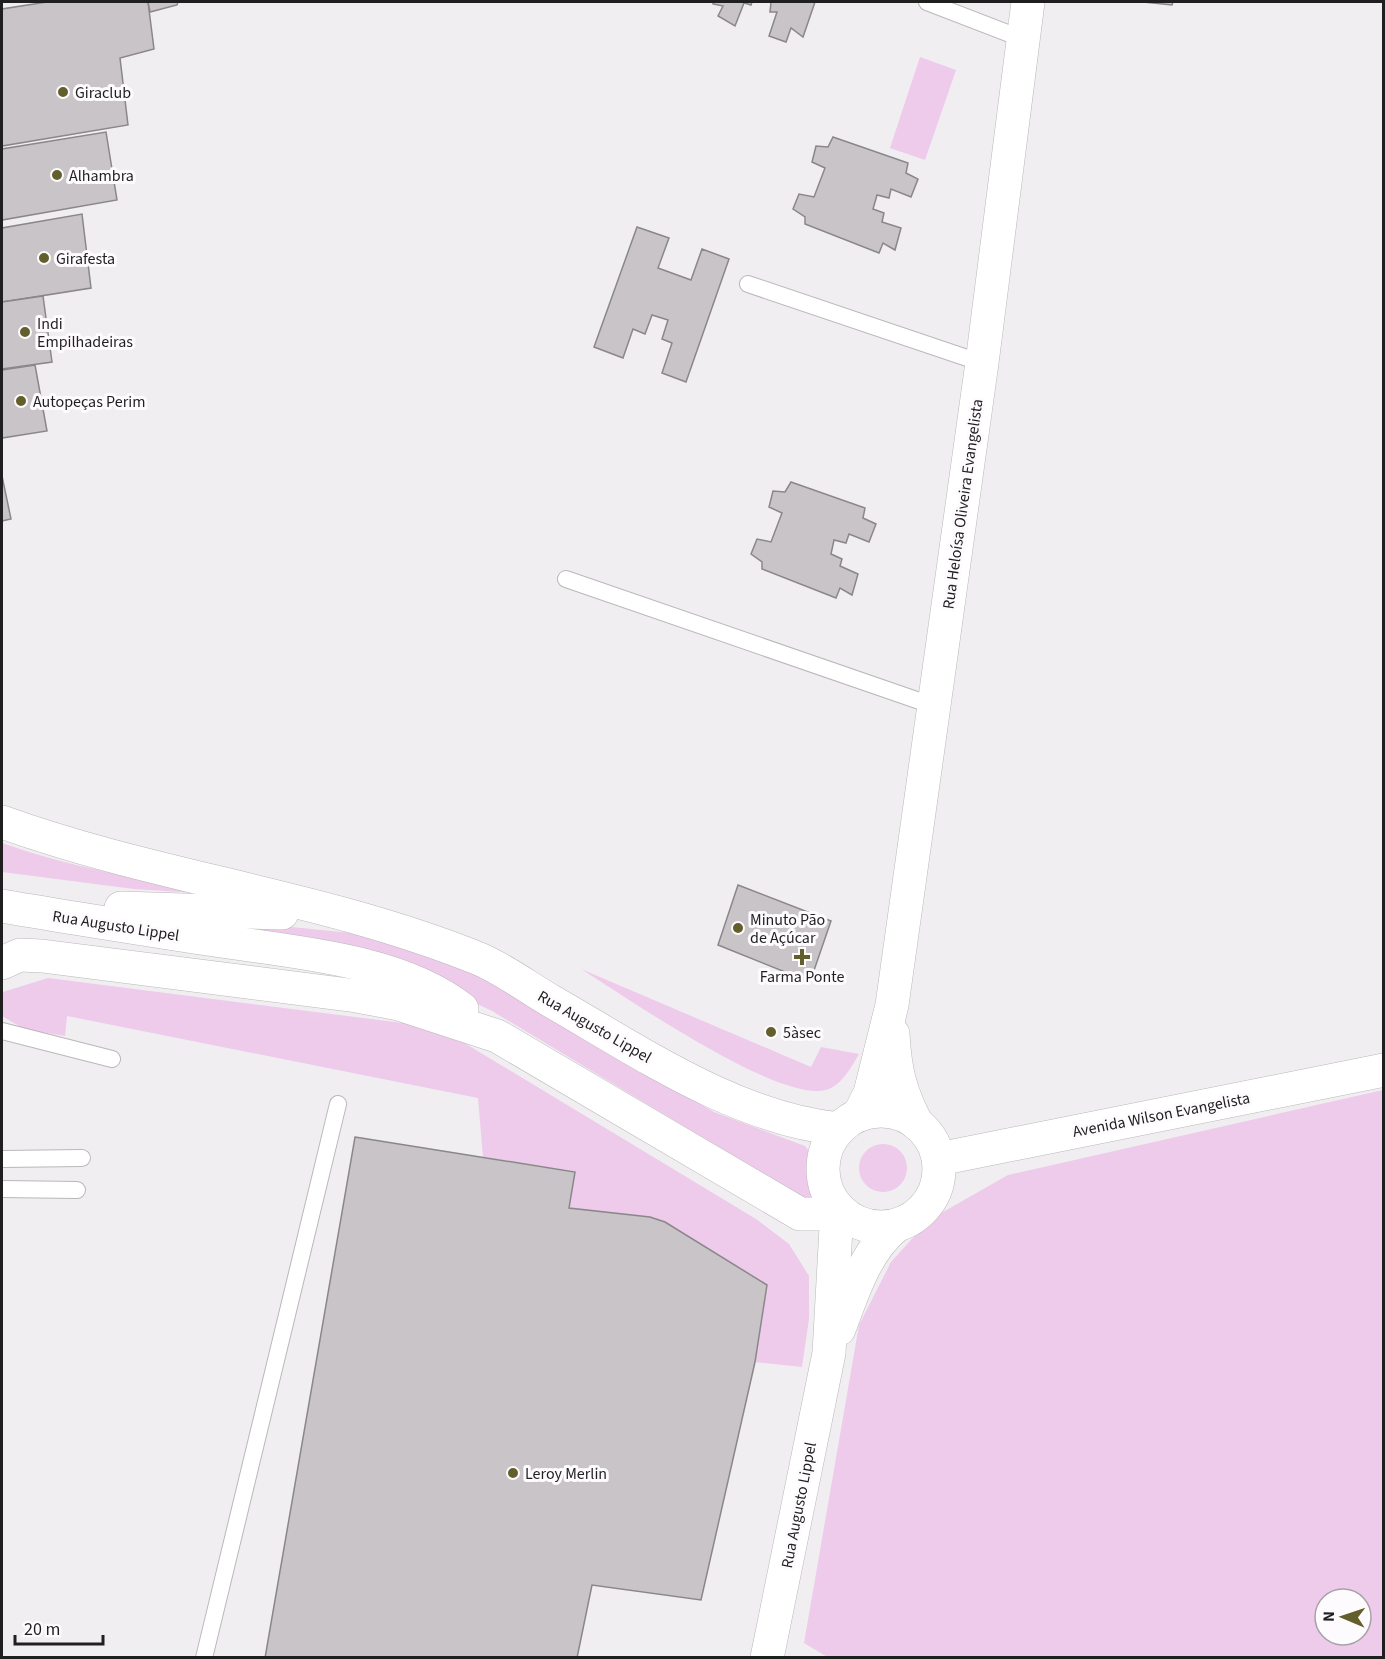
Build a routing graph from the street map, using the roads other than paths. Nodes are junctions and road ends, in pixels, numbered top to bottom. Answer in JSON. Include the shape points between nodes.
{"nodes":[{"id":1,"x":927,"y":2,"type":"edge"},
{"id":2,"x":1028,"y":2,"type":"edge"},
{"id":3,"x":1023,"y":39,"type":"junction"},
{"id":4,"x":748,"y":284,"type":"dead end"},
{"id":5,"x":981,"y":363,"type":"junction"},
{"id":6,"x":566,"y":579,"type":"dead end"},
{"id":7,"x":934,"y":706,"type":"junction"},
{"id":8,"x":2,"y":822,"type":"edge"},
{"id":9,"x":2,"y":906,"type":"edge"},
{"id":10,"x":353,"y":916,"type":"junction"},
{"id":11,"x":2,"y":963,"type":"edge"},
{"id":12,"x":892,"y":1005,"type":"junction"},
{"id":13,"x":2,"y":1031,"type":"edge"},
{"id":14,"x":497,"y":1036,"type":"junction"},
{"id":15,"x":112,"y":1059,"type":"dead end"},
{"id":16,"x":1383,"y":1070,"type":"edge"},
{"id":17,"x":338,"y":1104,"type":"dead end"},
{"id":18,"x":849,"y":1122,"type":"junction"},
{"id":19,"x":917,"y":1124,"type":"junction"},
{"id":20,"x":82,"y":1158,"type":"dead end"},
{"id":21,"x":2,"y":1159,"type":"edge"},
{"id":22,"x":939,"y":1159,"type":"junction"},
{"id":23,"x":2,"y":1189,"type":"edge"},
{"id":24,"x":77,"y":1190,"type":"dead end"},
{"id":25,"x":837,"y":1210,"type":"junction"},
{"id":26,"x":800,"y":1214,"type":"junction"},
{"id":27,"x":896,"y":1226,"type":"junction"},
{"id":28,"x":829,"y":1353,"type":"junction"},
{"id":29,"x":204,"y":1658,"type":"edge"},
{"id":30,"x":767,"y":1658,"type":"edge"}],
"edges":[{"from":1,"to":3,"type":"lane"},
{"from":2,"to":3,"type":"main road","name":"Rua Heloísa Oliveira Evangelista"},
{"from":3,"to":5,"type":"main road","name":"Rua Heloísa Oliveira Evangelista"},
{"from":4,"to":5,"type":"lane"},
{"from":5,"to":7,"type":"main road","name":"Rua Heloísa Oliveira Evangelista"},
{"from":6,"to":7,"type":"lane"},
{"from":7,"to":12,"type":"main road","name":"Rua Heloísa Oliveira Evangelista"},
{"from":8,"to":10,"type":"main road","name":"Rua Augusto Lippel","via":[[62,844]]},
{"from":9,"to":10,"type":"main road","name":"Rua Augusto Lippel"},
{"from":9,"to":14,"type":"main road","name":"Rua Augusto Lippel","via":[[341,959],[401,977],[453,1002]]},
{"from":10,"to":18,"type":"main road","name":"Rua Augusto Lippel","via":[[479,959],[707,1089],[808,1126]]},
{"from":11,"to":14,"type":"main road","name":"Rua Augusto Lippel","via":[[20,955],[42,956],[357,996],[399,1004]]},
{"from":12,"to":18,"type":"main road","name":"Rua Heloísa Oliveira Evangelista","via":[[870,1093]]},
{"from":12,"to":19,"type":"main road","name":"Rua Heloísa Oliveira Evangelista","via":[[894,1066]]},
{"from":13,"to":15,"type":"lane"},
{"from":14,"to":26,"type":"main road","name":"Rua Augusto Lippel"},
{"from":16,"to":22,"type":"main road","name":"Avenida Wilson Evangelista"},
{"from":17,"to":29,"type":"lane"},
{"from":18,"to":19,"type":"main road","via":[[889,1111]]},
{"from":18,"to":25,"type":"main road","via":[[829,1143],[824,1160],[826,1185]]},
{"from":19,"to":22,"type":"main road","via":[[927,1133]]},
{"from":20,"to":21,"type":"lane"},
{"from":22,"to":27,"type":"main road","via":[[939,1176],[930,1201],[912,1219]]},
{"from":23,"to":24,"type":"lane"},
{"from":25,"to":26,"type":"main road"},
{"from":25,"to":27,"type":"main road","via":[[864,1225]]},
{"from":25,"to":28,"type":"main road","name":"Rua Augusto Lippel"},
{"from":26,"to":28,"type":"main road","name":"Rua Augusto Lippel","via":[[813,1235],[827,1275]]},
{"from":27,"to":28,"type":"main road","name":"Rua Augusto Lippel","via":[[881,1238],[872,1253]]},
{"from":28,"to":30,"type":"main road","name":"Rua Augusto Lippel"}]}
